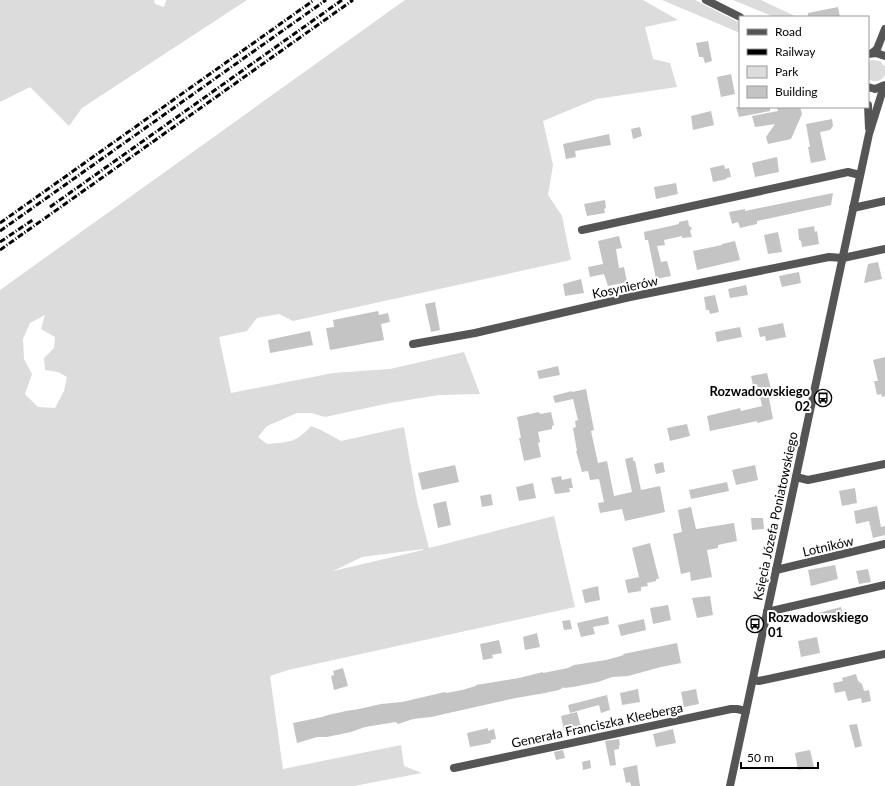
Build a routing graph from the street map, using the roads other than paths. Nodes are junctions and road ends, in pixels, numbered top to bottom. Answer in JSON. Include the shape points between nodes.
{"nodes":[{"id":1,"x":706,"y":0,"type":"edge"},
{"id":2,"x":739,"y":16,"type":"edge"},
{"id":3,"x":885,"y":29,"type":"edge"},
{"id":4,"x":870,"y":54,"type":"edge"},
{"id":5,"x":885,"y":56,"type":"edge"},
{"id":6,"x":884,"y":86,"type":"edge"},
{"id":7,"x":869,"y":87,"type":"edge"},
{"id":8,"x":868,"y":108,"type":"edge"},
{"id":9,"x":869,"y":134,"type":"junction"},
{"id":10,"x":860,"y":175,"type":"junction"},
{"id":11,"x":885,"y":201,"type":"edge"},
{"id":12,"x":853,"y":208,"type":"junction"},
{"id":13,"x":582,"y":230,"type":"dead end"},
{"id":14,"x":885,"y":249,"type":"edge"},
{"id":15,"x":843,"y":258,"type":"junction"},
{"id":16,"x":413,"y":344,"type":"dead end"},
{"id":17,"x":885,"y":464,"type":"edge"},
{"id":18,"x":796,"y":477,"type":"junction"},
{"id":19,"x":885,"y":544,"type":"edge"},
{"id":20,"x":776,"y":570,"type":"junction"},
{"id":21,"x":885,"y":586,"type":"edge"},
{"id":22,"x":768,"y":612,"type":"junction"},
{"id":23,"x":885,"y":654,"type":"edge"},
{"id":24,"x":753,"y":680,"type":"junction"},
{"id":25,"x":746,"y":711,"type":"junction"},
{"id":26,"x":454,"y":768,"type":"dead end"},
{"id":27,"x":730,"y":786,"type":"edge"}],
"edges":[{"from":1,"to":2,"type":"street"},
{"from":3,"to":4,"type":"street","via":[[876,49]]},
{"from":4,"to":5,"type":"street"},
{"from":6,"to":7,"type":"street","via":[[876,89]]},
{"from":6,"to":9,"type":"street","name":"Księcia Józefa Poniatowskiego"},
{"from":8,"to":9,"type":"street","name":"Księcia Józefa Poniatowskiego"},
{"from":9,"to":10,"type":"street","name":"Księcia Józefa Poniatowskiego"},
{"from":10,"to":12,"type":"street","name":"Księcia Józefa Poniatowskiego"},
{"from":10,"to":13,"type":"street","via":[[848,172]]},
{"from":11,"to":12,"type":"street"},
{"from":12,"to":15,"type":"street","name":"Księcia Józefa Poniatowskiego"},
{"from":14,"to":15,"type":"street","name":"Kosynierów"},
{"from":15,"to":16,"type":"street","name":"Kosynierów","via":[[829,256],[475,333]]},
{"from":15,"to":18,"type":"street","name":"Księcia Józefa Poniatowskiego"},
{"from":17,"to":18,"type":"street","via":[[808,480]]},
{"from":18,"to":20,"type":"street","name":"Księcia Józefa Poniatowskiego"},
{"from":19,"to":20,"type":"street","name":"Lotników"},
{"from":20,"to":22,"type":"street","name":"Księcia Józefa Poniatowskiego"},
{"from":21,"to":22,"type":"street"},
{"from":22,"to":24,"type":"street","name":"Księcia Józefa Poniatowskiego"},
{"from":23,"to":24,"type":"street","via":[[759,682]]},
{"from":24,"to":25,"type":"street","name":"Księcia Józefa Poniatowskiego"},
{"from":25,"to":26,"type":"street","name":"Generała Franciszka Kleeberga","via":[[731,709]]},
{"from":25,"to":27,"type":"street","name":"Księcia Józefa Poniatowskiego"}]}
